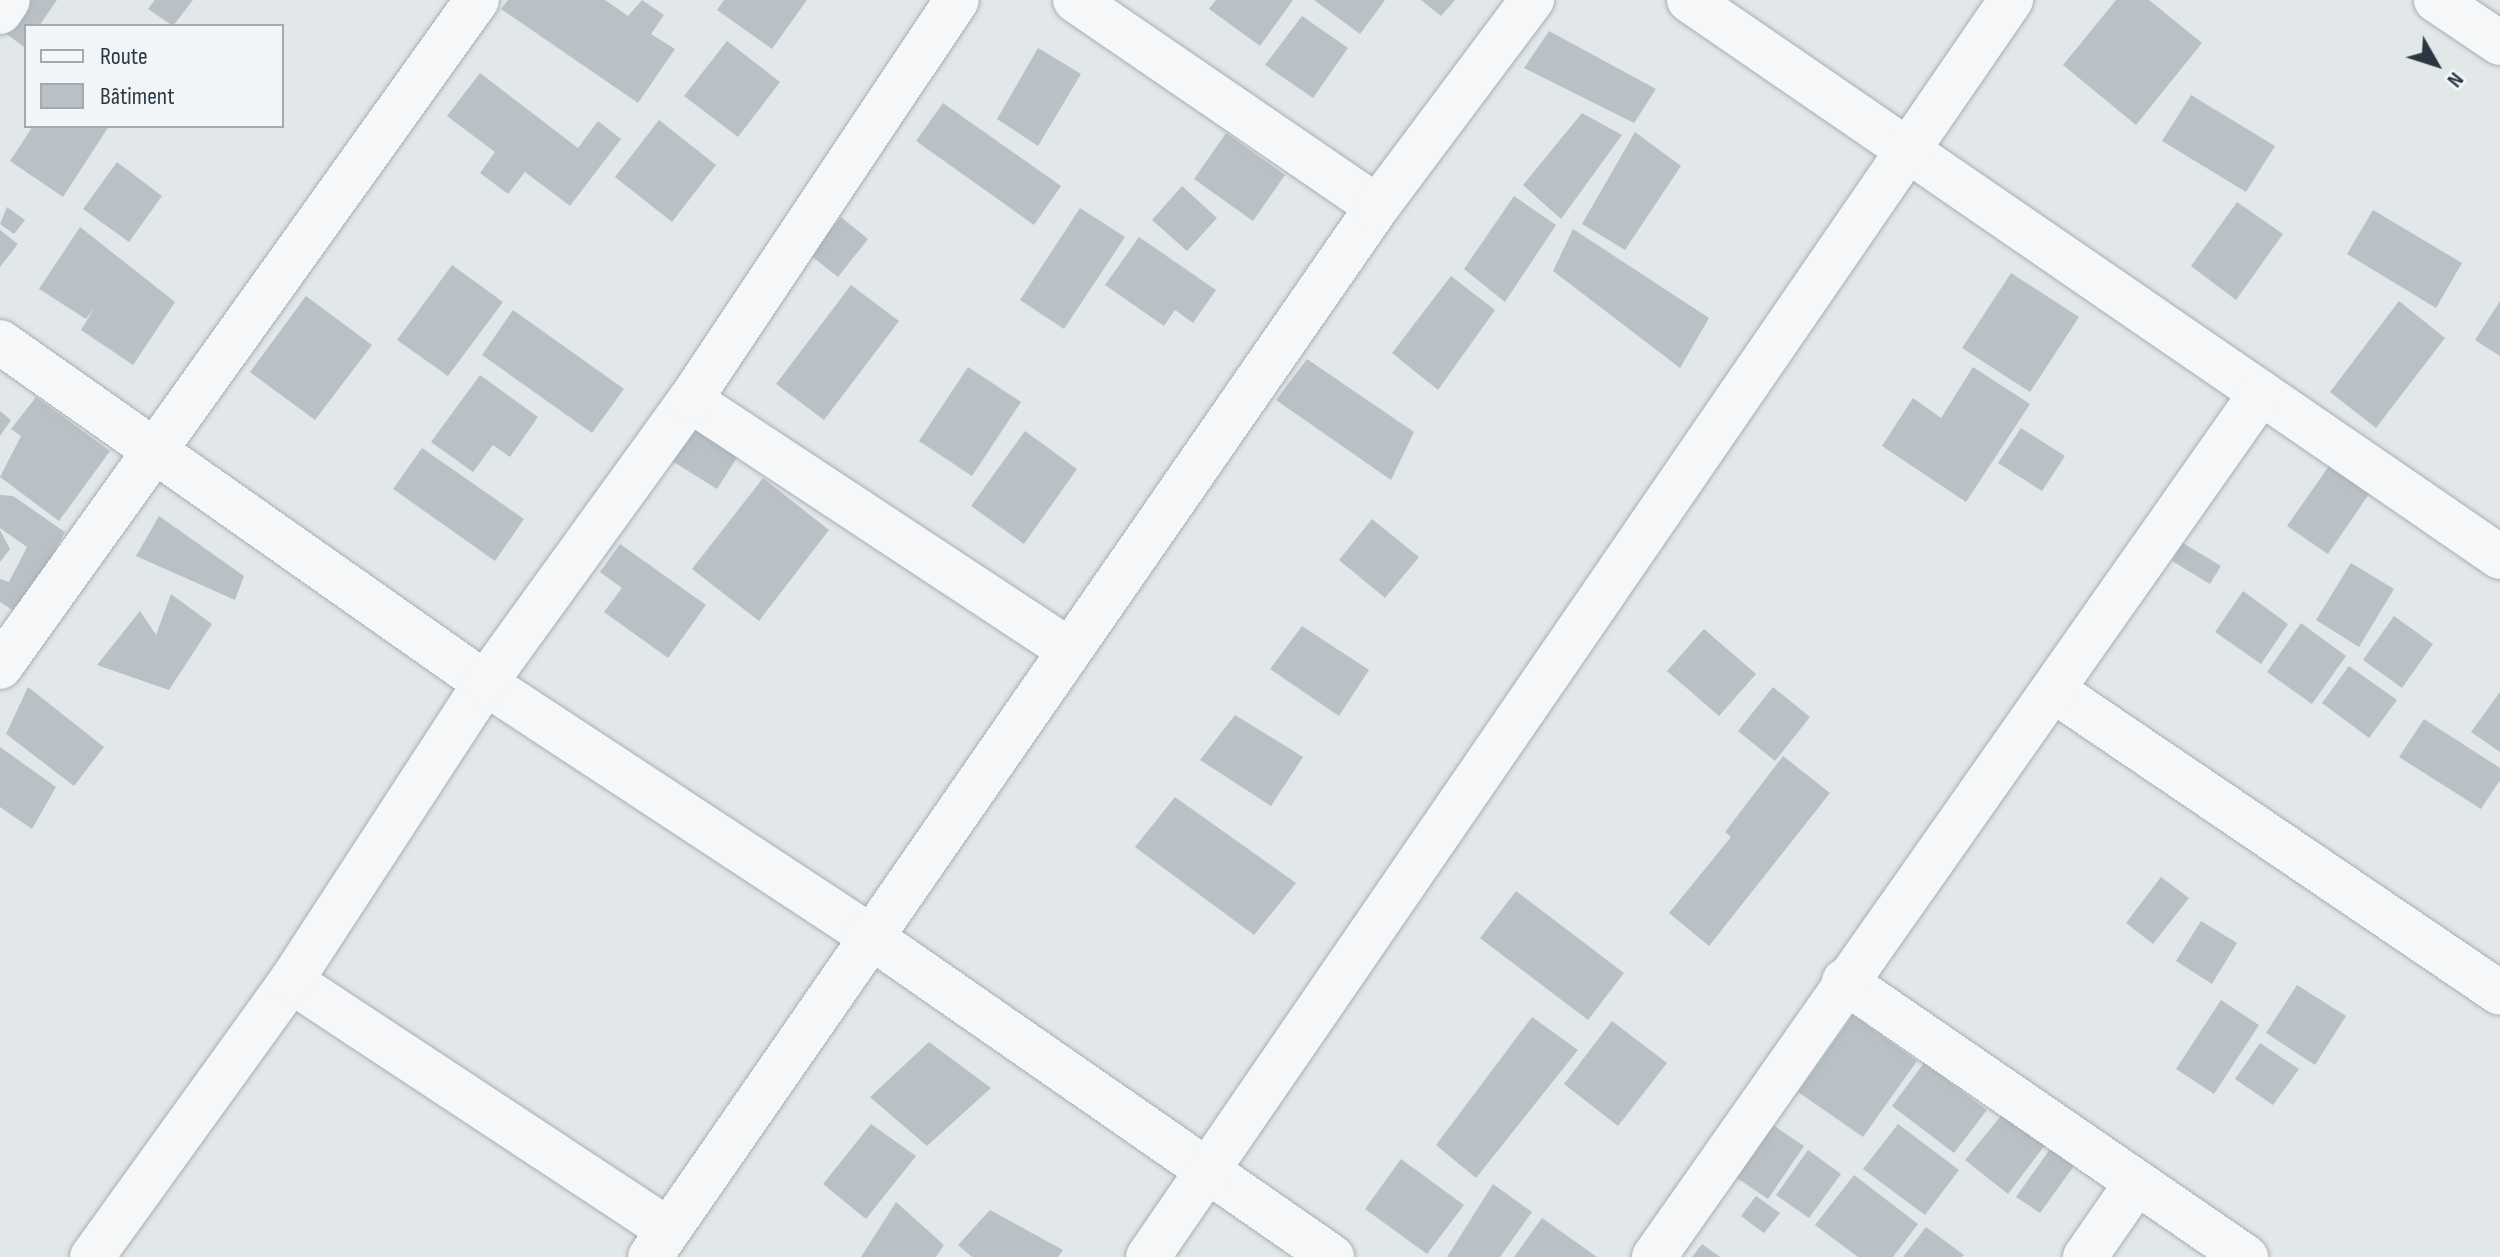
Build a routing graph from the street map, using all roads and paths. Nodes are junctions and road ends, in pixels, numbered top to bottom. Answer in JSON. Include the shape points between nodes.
{"nodes":[{"id":1,"x":8,"y":0,"type":"edge"},
{"id":2,"x":477,"y":0,"type":"edge"},
{"id":3,"x":957,"y":0,"type":"edge"},
{"id":4,"x":1075,"y":0,"type":"edge"},
{"id":5,"x":1532,"y":0,"type":"edge"},
{"id":6,"x":1689,"y":0,"type":"edge"},
{"id":7,"x":2011,"y":0,"type":"edge"},
{"id":8,"x":2436,"y":0,"type":"edge"},
{"id":9,"x":0,"y":12,"type":"edge"},
{"id":10,"x":2500,"y":43,"type":"edge"},
{"id":11,"x":1908,"y":151,"type":"junction"},
{"id":12,"x":1377,"y":207,"type":"junction"},
{"id":13,"x":0,"y":342,"type":"edge"},
{"id":14,"x":2261,"y":393,"type":"junction"},
{"id":15,"x":690,"y":400,"type":"junction"},
{"id":16,"x":154,"y":454,"type":"junction"},
{"id":17,"x":2500,"y":557,"type":"edge"},
{"id":18,"x":1067,"y":649,"type":"junction"},
{"id":19,"x":0,"y":667,"type":"edge"},
{"id":20,"x":485,"y":683,"type":"junction"},
{"id":21,"x":2056,"y":692,"type":"junction"},
{"id":22,"x":868,"y":935,"type":"junction"},
{"id":23,"x":291,"y":981,"type":"junction"},
{"id":24,"x":1844,"y":981,"type":"junction"},
{"id":25,"x":2500,"y":993,"type":"edge"},
{"id":26,"x":1207,"y":1171,"type":"junction"},
{"id":27,"x":2137,"y":1182,"type":"junction"},
{"id":28,"x":659,"y":1243,"type":"edge"},
{"id":29,"x":92,"y":1257,"type":"edge"},
{"id":30,"x":1148,"y":1257,"type":"edge"},
{"id":31,"x":1332,"y":1257,"type":"edge"},
{"id":32,"x":1654,"y":1257,"type":"edge"},
{"id":33,"x":2085,"y":1257,"type":"edge"},
{"id":34,"x":2246,"y":1257,"type":"edge"}],
"edges":[{"from":1,"to":9,"type":"street"},
{"from":2,"to":16,"type":"street"},
{"from":3,"to":15,"type":"street"},
{"from":4,"to":12,"type":"street"},
{"from":5,"to":12,"type":"street"},
{"from":6,"to":11,"type":"street"},
{"from":7,"to":11,"type":"street"},
{"from":8,"to":10,"type":"street"},
{"from":11,"to":14,"type":"street"},
{"from":11,"to":26,"type":"street"},
{"from":12,"to":18,"type":"street"},
{"from":13,"to":16,"type":"street"},
{"from":14,"to":17,"type":"street"},
{"from":14,"to":21,"type":"street"},
{"from":15,"to":18,"type":"street"},
{"from":15,"to":20,"type":"street"},
{"from":16,"to":19,"type":"street"},
{"from":16,"to":20,"type":"street"},
{"from":18,"to":22,"type":"street"},
{"from":20,"to":22,"type":"street"},
{"from":20,"to":23,"type":"street"},
{"from":21,"to":24,"type":"street"},
{"from":21,"to":25,"type":"street"},
{"from":22,"to":26,"type":"street"},
{"from":22,"to":28,"type":"street"},
{"from":23,"to":28,"type":"street"},
{"from":23,"to":29,"type":"street"},
{"from":24,"to":27,"type":"street"},
{"from":24,"to":32,"type":"street"},
{"from":26,"to":30,"type":"street"},
{"from":26,"to":31,"type":"street"},
{"from":27,"to":33,"type":"street"},
{"from":27,"to":34,"type":"street"}]}
